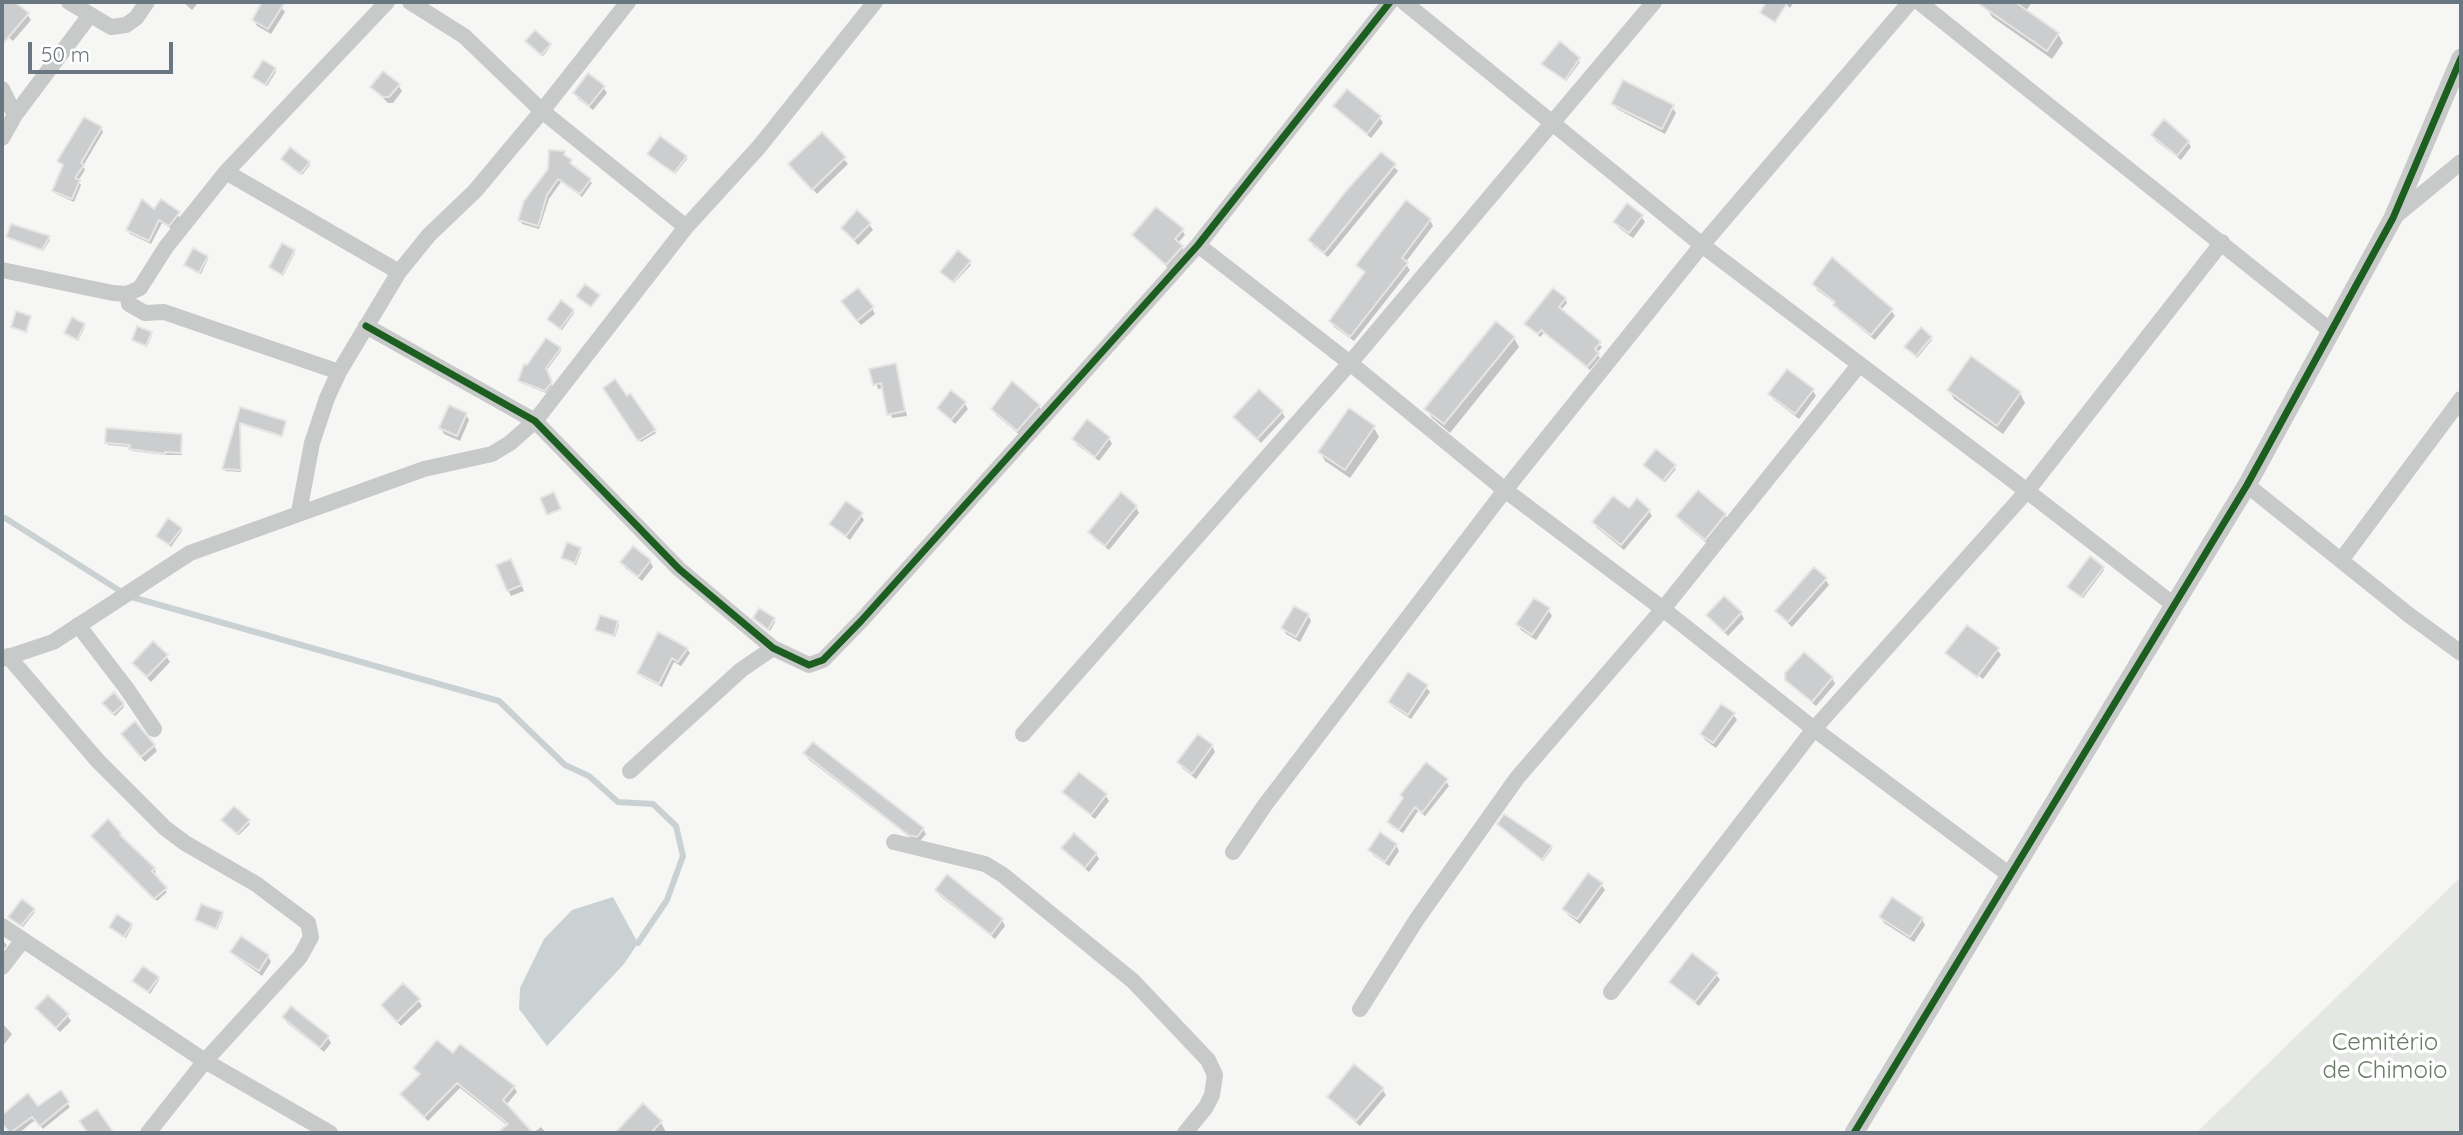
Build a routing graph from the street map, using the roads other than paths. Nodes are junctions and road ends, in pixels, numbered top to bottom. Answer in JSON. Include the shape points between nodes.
{"nodes":[{"id":1,"x":69,"y":2,"type":"edge"},
{"id":2,"x":147,"y":2,"type":"edge"},
{"id":3,"x":387,"y":2,"type":"edge"},
{"id":4,"x":410,"y":2,"type":"edge"},
{"id":5,"x":628,"y":2,"type":"edge"},
{"id":6,"x":874,"y":2,"type":"edge"},
{"id":7,"x":1390,"y":2,"type":"edge"},
{"id":8,"x":1404,"y":2,"type":"edge"},
{"id":9,"x":1654,"y":2,"type":"edge"},
{"id":10,"x":1910,"y":2,"type":"edge"},
{"id":11,"x":1919,"y":2,"type":"edge"},
{"id":12,"x":90,"y":15,"type":"junction"},
{"id":13,"x":2461,"y":58,"type":"edge"},
{"id":14,"x":2,"y":89,"type":"edge"},
{"id":15,"x":542,"y":111,"type":"junction"},
{"id":16,"x":15,"y":115,"type":"junction"},
{"id":17,"x":1552,"y":123,"type":"junction"},
{"id":18,"x":2,"y":138,"type":"edge"},
{"id":19,"x":2461,"y":162,"type":"edge"},
{"id":20,"x":226,"y":172,"type":"junction"},
{"id":21,"x":2393,"y":218,"type":"junction"},
{"id":22,"x":686,"y":227,"type":"junction"},
{"id":23,"x":2222,"y":242,"type":"junction"},
{"id":24,"x":1198,"y":245,"type":"junction"},
{"id":25,"x":1702,"y":245,"type":"junction"},
{"id":26,"x":398,"y":272,"type":"junction"},
{"id":27,"x":4,"y":274,"type":"edge"},
{"id":28,"x":127,"y":294,"type":"junction"},
{"id":29,"x":366,"y":326,"type":"junction"},
{"id":30,"x":2331,"y":331,"type":"junction"},
{"id":31,"x":1350,"y":363,"type":"junction"},
{"id":32,"x":1859,"y":365,"type":"junction"},
{"id":33,"x":339,"y":372,"type":"junction"},
{"id":34,"x":2461,"y":399,"type":"edge"},
{"id":35,"x":535,"y":421,"type":"junction"},
{"id":36,"x":2247,"y":485,"type":"junction"},
{"id":37,"x":1505,"y":490,"type":"junction"},
{"id":38,"x":2027,"y":491,"type":"junction"},
{"id":39,"x":299,"y":512,"type":"junction"},
{"id":40,"x":2342,"y":559,"type":"junction"},
{"id":41,"x":2174,"y":605,"type":"junction"},
{"id":42,"x":1663,"y":608,"type":"junction"},
{"id":43,"x":78,"y":625,"type":"junction"},
{"id":44,"x":774,"y":648,"type":"junction"},
{"id":45,"x":2461,"y":653,"type":"edge"},
{"id":46,"x":5,"y":657,"type":"edge"},
{"id":47,"x":155,"y":729,"type":"dead end"},
{"id":48,"x":1814,"y":729,"type":"junction"},
{"id":49,"x":1023,"y":734,"type":"dead end"},
{"id":50,"x":630,"y":771,"type":"dead end"},
{"id":51,"x":894,"y":842,"type":"dead end"},
{"id":52,"x":1233,"y":852,"type":"dead end"},
{"id":53,"x":2011,"y":876,"type":"junction"},
{"id":54,"x":2,"y":926,"type":"edge"},
{"id":55,"x":23,"y":940,"type":"junction"},
{"id":56,"x":2,"y":967,"type":"edge"},
{"id":57,"x":1611,"y":992,"type":"dead end"},
{"id":58,"x":1360,"y":1009,"type":"dead end"},
{"id":59,"x":205,"y":1061,"type":"junction"},
{"id":60,"x":148,"y":1133,"type":"edge"},
{"id":61,"x":330,"y":1133,"type":"edge"},
{"id":62,"x":1185,"y":1133,"type":"edge"},
{"id":63,"x":1854,"y":1133,"type":"edge"}],
"edges":[{"from":1,"to":12,"type":"street"},
{"from":2,"to":12,"type":"street","via":[[126,25],[111,27]]},
{"from":3,"to":20,"type":"street"},
{"from":4,"to":15,"type":"street","via":[[464,36]]},
{"from":5,"to":15,"type":"street"},
{"from":6,"to":22,"type":"street","via":[[759,146]]},
{"from":7,"to":24,"type":"street"},
{"from":8,"to":17,"type":"street"},
{"from":9,"to":17,"type":"street"},
{"from":10,"to":25,"type":"street"},
{"from":11,"to":23,"type":"street"},
{"from":12,"to":16,"type":"street"},
{"from":13,"to":21,"type":"street"},
{"from":14,"to":16,"type":"street"},
{"from":15,"to":22,"type":"street"},
{"from":15,"to":26,"type":"street"},
{"from":16,"to":18,"type":"street"},
{"from":17,"to":25,"type":"street"},
{"from":17,"to":31,"type":"street"},
{"from":19,"to":21,"type":"street"},
{"from":20,"to":26,"type":"street"},
{"from":20,"to":28,"type":"street","via":[[166,247],[140,288]]},
{"from":21,"to":30,"type":"street"},
{"from":22,"to":35,"type":"street"},
{"from":23,"to":30,"type":"street"},
{"from":23,"to":38,"type":"street"},
{"from":24,"to":31,"type":"street"},
{"from":24,"to":44,"type":"street","via":[[823,660],[809,665]]},
{"from":25,"to":32,"type":"street"},
{"from":25,"to":37,"type":"street"},
{"from":26,"to":29,"type":"street"},
{"from":27,"to":28,"type":"street"},
{"from":28,"to":33,"type":"street","via":[[129,304],[145,313],[164,313]]},
{"from":29,"to":33,"type":"street"},
{"from":29,"to":35,"type":"street"},
{"from":30,"to":36,"type":"street"},
{"from":31,"to":37,"type":"street"},
{"from":31,"to":49,"type":"street"},
{"from":32,"to":38,"type":"street"},
{"from":32,"to":42,"type":"street"},
{"from":33,"to":39,"type":"street","via":[[312,443]]},
{"from":34,"to":40,"type":"street"},
{"from":35,"to":39,"type":"street","via":[[492,454],[424,469]]},
{"from":35,"to":44,"type":"street","via":[[679,569]]},
{"from":36,"to":40,"type":"street"},
{"from":36,"to":41,"type":"street"},
{"from":37,"to":42,"type":"street"},
{"from":37,"to":52,"type":"street"},
{"from":38,"to":41,"type":"street"},
{"from":38,"to":48,"type":"street"},
{"from":39,"to":43,"type":"street","via":[[190,553]]},
{"from":40,"to":45,"type":"street"},
{"from":41,"to":53,"type":"street"},
{"from":42,"to":48,"type":"street"},
{"from":42,"to":58,"type":"street","via":[[1517,778]]},
{"from":43,"to":46,"type":"street","via":[[53,642]]},
{"from":43,"to":47,"type":"street"},
{"from":44,"to":50,"type":"street","via":[[741,670]]},
{"from":46,"to":59,"type":"street","via":[[165,828],[256,884],[308,923],[311,937],[300,957]]},
{"from":48,"to":53,"type":"street"},
{"from":48,"to":57,"type":"street"},
{"from":51,"to":62,"type":"street","via":[[985,864],[1133,981],[1208,1060],[1215,1075],[1212,1096]]},
{"from":53,"to":63,"type":"street"},
{"from":54,"to":55,"type":"street"},
{"from":55,"to":56,"type":"street"},
{"from":55,"to":59,"type":"street"},
{"from":59,"to":60,"type":"street"},
{"from":59,"to":61,"type":"street"}]}
